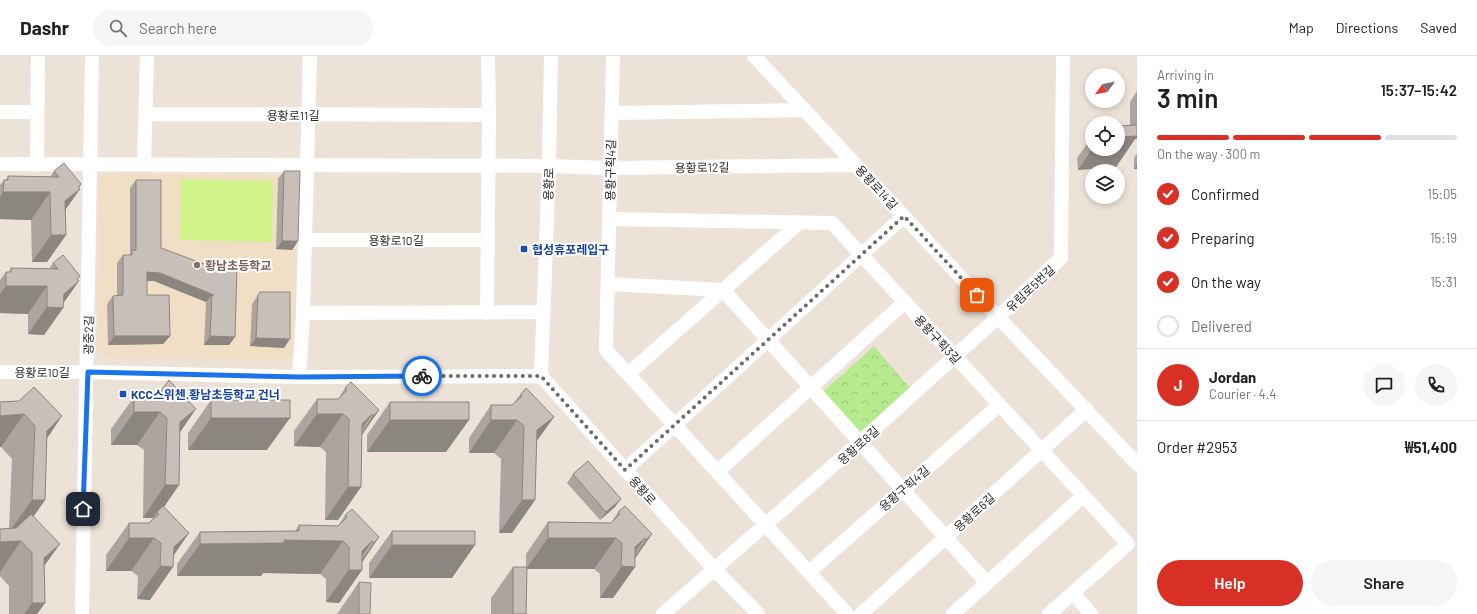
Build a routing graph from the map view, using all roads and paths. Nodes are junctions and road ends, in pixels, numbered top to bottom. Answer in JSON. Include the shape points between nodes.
{"nodes":[{"id":1,"x":38,"y":56,"type":"edge"},
{"id":2,"x":92,"y":56,"type":"edge"},
{"id":3,"x":147,"y":56,"type":"edge"},
{"id":4,"x":310,"y":56,"type":"edge"},
{"id":5,"x":488,"y":56,"type":"edge"},
{"id":6,"x":550,"y":56,"type":"edge"},
{"id":7,"x":613,"y":56,"type":"edge"},
{"id":8,"x":754,"y":56,"type":"edge"},
{"id":9,"x":1063,"y":56,"type":"edge"},
{"id":10,"x":805,"y":110,"type":"junction"},
{"id":11,"x":0,"y":112,"type":"edge"},
{"id":12,"x":37,"y":112,"type":"junction"},
{"id":13,"x":612,"y":113,"type":"junction"},
{"id":14,"x":146,"y":114,"type":"junction"},
{"id":15,"x":309,"y":115,"type":"junction"},
{"id":16,"x":490,"y":115,"type":"junction"},
{"id":17,"x":0,"y":164,"type":"edge"},
{"id":18,"x":144,"y":164,"type":"junction"},
{"id":19,"x":36,"y":165,"type":"junction"},
{"id":20,"x":306,"y":165,"type":"junction"},
{"id":21,"x":856,"y":165,"type":"junction"},
{"id":22,"x":92,"y":166,"type":"junction"},
{"id":23,"x":489,"y":166,"type":"junction"},
{"id":24,"x":549,"y":166,"type":"junction"},
{"id":25,"x":610,"y":168,"type":"junction"},
{"id":26,"x":904,"y":216,"type":"junction"},
{"id":27,"x":609,"y":218,"type":"junction"},
{"id":28,"x":798,"y":223,"type":"junction"},
{"id":29,"x":305,"y":240,"type":"junction"},
{"id":30,"x":488,"y":240,"type":"junction"},
{"id":31,"x":861,"y":255,"type":"junction"},
{"id":32,"x":608,"y":284,"type":"junction"},
{"id":33,"x":723,"y":290,"type":"junction"},
{"id":34,"x":905,"y":302,"type":"junction"},
{"id":35,"x":542,"y":312,"type":"junction"},
{"id":36,"x":303,"y":313,"type":"junction"},
{"id":37,"x":487,"y":313,"type":"junction"},
{"id":38,"x":998,"y":317,"type":"junction"},
{"id":39,"x":768,"y":340,"type":"junction"},
{"id":40,"x":954,"y":356,"type":"junction"},
{"id":41,"x":0,"y":372,"type":"edge"},
{"id":42,"x":88,"y":372,"type":"junction"},
{"id":43,"x":628,"y":374,"type":"junction"},
{"id":44,"x":541,"y":376,"type":"junction"},
{"id":45,"x":299,"y":377,"type":"junction"},
{"id":46,"x":811,"y":387,"type":"junction"},
{"id":47,"x":999,"y":404,"type":"junction"},
{"id":48,"x":1087,"y":409,"type":"junction"},
{"id":49,"x":674,"y":425,"type":"junction"},
{"id":50,"x":860,"y":442,"type":"junction"},
{"id":51,"x":1042,"y":451,"type":"junction"},
{"id":52,"x":1137,"y":464,"type":"edge"},
{"id":53,"x":625,"y":470,"type":"junction"},
{"id":54,"x":717,"y":472,"type":"junction"},
{"id":55,"x":902,"y":489,"type":"junction"},
{"id":56,"x":1083,"y":496,"type":"junction"},
{"id":57,"x":766,"y":526,"type":"junction"},
{"id":58,"x":946,"y":537,"type":"junction"},
{"id":59,"x":714,"y":569,"type":"junction"},
{"id":60,"x":809,"y":572,"type":"junction"},
{"id":61,"x":986,"y":582,"type":"junction"},
{"id":62,"x":1073,"y":593,"type":"junction"},
{"id":63,"x":672,"y":611,"type":"edge"},
{"id":64,"x":82,"y":614,"type":"edge"},
{"id":65,"x":758,"y":614,"type":"edge"},
{"id":66,"x":847,"y":614,"type":"edge"},
{"id":67,"x":861,"y":614,"type":"edge"},
{"id":68,"x":953,"y":614,"type":"edge"},
{"id":69,"x":1049,"y":614,"type":"edge"},
{"id":70,"x":1091,"y":614,"type":"edge"}],
"edges":[{"from":1,"to":12,"type":"street"},
{"from":2,"to":22,"type":"street","name":"광중2길"},
{"from":3,"to":14,"type":"street"},
{"from":4,"to":15,"type":"street"},
{"from":5,"to":16,"type":"street"},
{"from":6,"to":24,"type":"street","name":"용황로"},
{"from":7,"to":13,"type":"street","name":"용황구획4길"},
{"from":8,"to":10,"type":"street","name":"용황로14길"},
{"from":9,"to":38,"type":"street","name":"유림로5번길","via":[[1061,258]]},
{"from":10,"to":13,"type":"street"},
{"from":10,"to":21,"type":"street","name":"용황로14길"},
{"from":11,"to":12,"type":"street"},
{"from":12,"to":19,"type":"street"},
{"from":13,"to":25,"type":"street","name":"용황구획4길"},
{"from":14,"to":15,"type":"street","name":"용황로11길"},
{"from":14,"to":18,"type":"street"},
{"from":15,"to":16,"type":"street","name":"용황로11길"},
{"from":15,"to":20,"type":"street"},
{"from":16,"to":23,"type":"street"},
{"from":17,"to":19,"type":"street"},
{"from":18,"to":20,"type":"street"},
{"from":18,"to":22,"type":"street"},
{"from":19,"to":22,"type":"street"},
{"from":20,"to":23,"type":"street"},
{"from":20,"to":29,"type":"street"},
{"from":21,"to":25,"type":"street","name":"용황로12길"},
{"from":21,"to":26,"type":"street","name":"용황로14길"},
{"from":22,"to":42,"type":"street","name":"광중2길"},
{"from":23,"to":24,"type":"street"},
{"from":23,"to":30,"type":"street"},
{"from":24,"to":25,"type":"street","name":"용황로12길"},
{"from":24,"to":35,"type":"street","name":"용황로"},
{"from":25,"to":27,"type":"street","name":"용황구획4길"},
{"from":26,"to":31,"type":"street"},
{"from":26,"to":38,"type":"street","name":"용황로14길"},
{"from":27,"to":28,"type":"street","name":"용황구획3길"},
{"from":27,"to":32,"type":"street","name":"용황구획4길"},
{"from":28,"to":31,"type":"street","name":"용황구획3길","via":[[832,223]]},
{"from":28,"to":33,"type":"street"},
{"from":29,"to":30,"type":"street","name":"용황로10길"},
{"from":29,"to":36,"type":"street"},
{"from":30,"to":37,"type":"street"},
{"from":31,"to":34,"type":"street","name":"용황구획3길"},
{"from":31,"to":39,"type":"street"},
{"from":32,"to":33,"type":"street"},
{"from":32,"to":43,"type":"street","name":"용황구획4길","via":[[606,350]]},
{"from":33,"to":39,"type":"street"},
{"from":33,"to":43,"type":"street"},
{"from":34,"to":40,"type":"street","name":"용황구획3길"},
{"from":34,"to":46,"type":"street"},
{"from":35,"to":37,"type":"street"},
{"from":35,"to":44,"type":"street","name":"용황로"},
{"from":36,"to":37,"type":"street"},
{"from":36,"to":45,"type":"street"},
{"from":38,"to":40,"type":"street","name":"용황로8길"},
{"from":38,"to":48,"type":"street","name":"유림로5번길"},
{"from":39,"to":46,"type":"street"},
{"from":39,"to":49,"type":"street"},
{"from":40,"to":47,"type":"street","name":"용황구획3길"},
{"from":40,"to":50,"type":"street","name":"용황로8길"},
{"from":41,"to":42,"type":"street","name":"용황로10길"},
{"from":42,"to":45,"type":"street","name":"용황로10길"},
{"from":42,"to":64,"type":"street","name":"광중2길"},
{"from":43,"to":49,"type":"street","name":"용황구획4길"},
{"from":44,"to":45,"type":"street","name":"용황로10길"},
{"from":44,"to":53,"type":"street","name":"용황로"},
{"from":46,"to":50,"type":"street"},
{"from":46,"to":54,"type":"street"},
{"from":47,"to":51,"type":"street","name":"용황구획3길"},
{"from":47,"to":55,"type":"street","name":"용황구획4길"},
{"from":48,"to":51,"type":"street","name":"용황로6길"},
{"from":48,"to":52,"type":"street","name":"유림로5번길"},
{"from":49,"to":53,"type":"street"},
{"from":49,"to":54,"type":"street","name":"용황구획4길"},
{"from":50,"to":55,"type":"street"},
{"from":50,"to":57,"type":"street","name":"용황로8길"},
{"from":51,"to":56,"type":"street","name":"용황구획3길"},
{"from":51,"to":58,"type":"street","name":"용황로6길"},
{"from":53,"to":59,"type":"street","name":"용황로"},
{"from":54,"to":57,"type":"street","name":"용황구획4길"},
{"from":55,"to":58,"type":"street"},
{"from":55,"to":60,"type":"street","name":"용황구획4길"},
{"from":56,"to":61,"type":"street"},
{"from":56,"to":62,"type":"street","name":"용황구획3길","via":[[1128,544]]},
{"from":57,"to":59,"type":"street","name":"용황로8길"},
{"from":57,"to":60,"type":"street","name":"용황구획4길"},
{"from":58,"to":61,"type":"street"},
{"from":58,"to":67,"type":"street","name":"용황로6길"},
{"from":59,"to":63,"type":"street","name":"용황로8길"},
{"from":59,"to":65,"type":"street","name":"용황로"},
{"from":60,"to":66,"type":"street","name":"용황구획4길"},
{"from":61,"to":68,"type":"street"},
{"from":62,"to":69,"type":"street"},
{"from":62,"to":70,"type":"street"}]}
